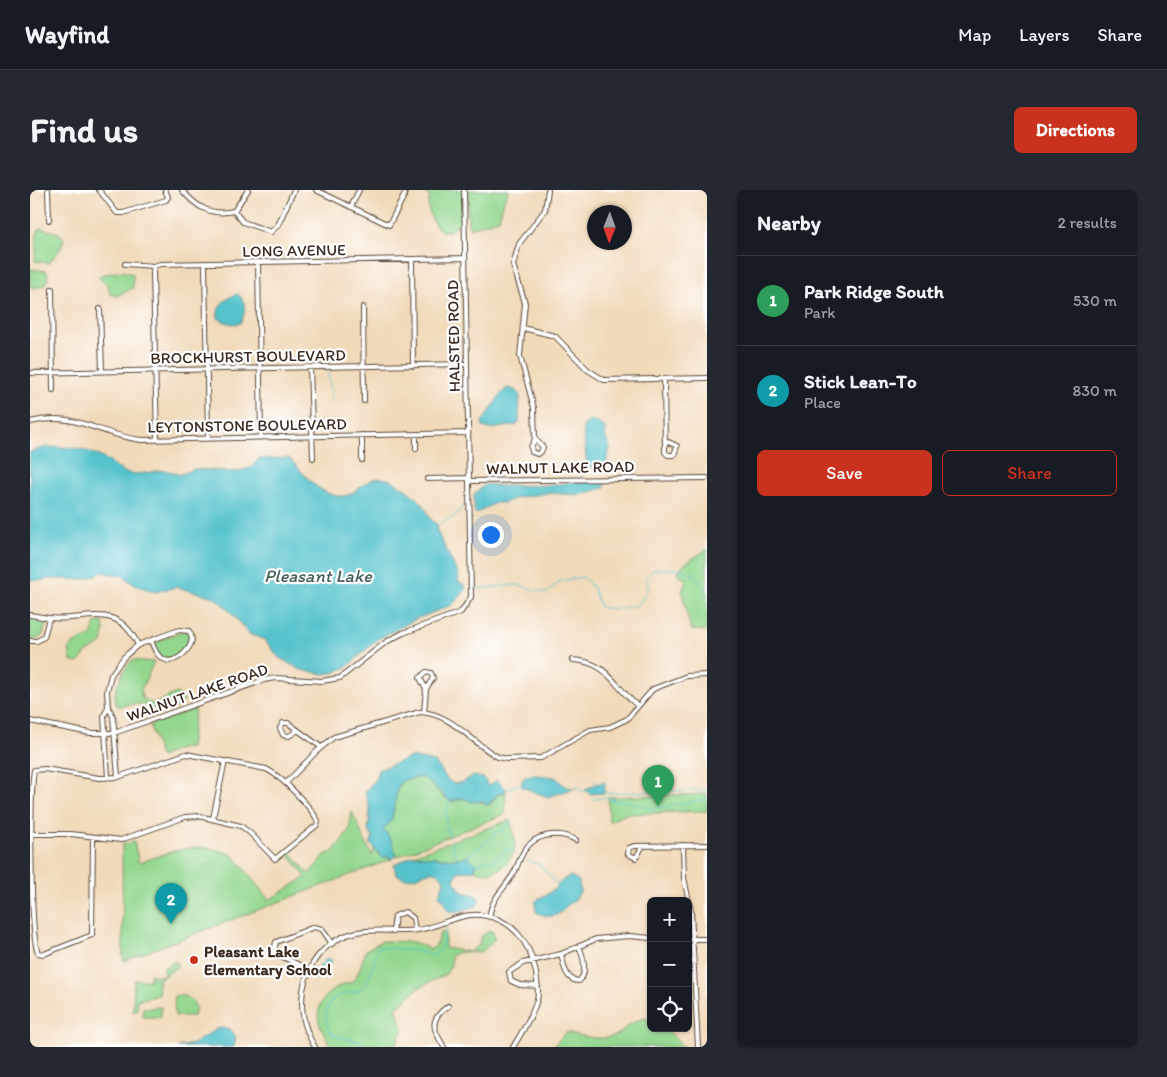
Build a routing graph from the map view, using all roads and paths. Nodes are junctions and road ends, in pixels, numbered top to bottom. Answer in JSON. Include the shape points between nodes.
{"nodes":[{"id":1,"x":48,"y":190,"type":"edge"},
{"id":2,"x":99,"y":190,"type":"edge"},
{"id":3,"x":172,"y":190,"type":"edge"},
{"id":4,"x":182,"y":190,"type":"edge"},
{"id":5,"x":248,"y":190,"type":"edge"},
{"id":6,"x":294,"y":190,"type":"edge"},
{"id":7,"x":316,"y":190,"type":"edge"},
{"id":8,"x":333,"y":190,"type":"edge"},
{"id":9,"x":359,"y":190,"type":"edge"},
{"id":10,"x":464,"y":190,"type":"edge"},
{"id":11,"x":548,"y":190,"type":"edge"},
{"id":12,"x":166,"y":191,"type":"edge"},
{"id":13,"x":405,"y":194,"type":"dead end"},
{"id":14,"x":330,"y":196,"type":"junction"},
{"id":15,"x":352,"y":207,"type":"junction"},
{"id":16,"x":234,"y":210,"type":"junction"},
{"id":17,"x":48,"y":220,"type":"dead end"},
{"id":18,"x":389,"y":225,"type":"junction"},
{"id":19,"x":389,"y":231,"type":"dead end"},
{"id":20,"x":464,"y":258,"type":"junction"},
{"id":21,"x":412,"y":260,"type":"junction"},
{"id":22,"x":258,"y":263,"type":"junction"},
{"id":23,"x":126,"y":264,"type":"dead end"},
{"id":24,"x":205,"y":264,"type":"junction"},
{"id":25,"x":154,"y":266,"type":"junction"},
{"id":26,"x":52,"y":289,"type":"dead end"},
{"id":27,"x":362,"y":307,"type":"dead end"},
{"id":28,"x":100,"y":309,"type":"dead end"},
{"id":29,"x":523,"y":328,"type":"junction"},
{"id":30,"x":466,"y":364,"type":"junction"},
{"id":31,"x":363,"y":366,"type":"junction"},
{"id":32,"x":413,"y":366,"type":"junction"},
{"id":33,"x":310,"y":367,"type":"junction"},
{"id":34,"x":258,"y":368,"type":"junction"},
{"id":35,"x":206,"y":369,"type":"junction"},
{"id":36,"x":155,"y":370,"type":"junction"},
{"id":37,"x":30,"y":372,"type":"edge"},
{"id":38,"x":51,"y":372,"type":"junction"},
{"id":39,"x":102,"y":372,"type":"junction"},
{"id":40,"x":707,"y":378,"type":"edge"},
{"id":41,"x":664,"y":379,"type":"junction"},
{"id":42,"x":53,"y":390,"type":"dead end"},
{"id":43,"x":364,"y":401,"type":"dead end"},
{"id":44,"x":30,"y":422,"type":"edge"},
{"id":45,"x":468,"y":433,"type":"junction"},
{"id":46,"x":416,"y":434,"type":"junction"},
{"id":47,"x":313,"y":435,"type":"junction"},
{"id":48,"x":362,"y":435,"type":"junction"},
{"id":49,"x":261,"y":437,"type":"junction"},
{"id":50,"x":208,"y":438,"type":"junction"},
{"id":51,"x":535,"y":439,"type":"dead end"},
{"id":52,"x":157,"y":440,"type":"junction"},
{"id":53,"x":666,"y":442,"type":"dead end"},
{"id":54,"x":416,"y":449,"type":"dead end"},
{"id":55,"x":313,"y":458,"type":"dead end"},
{"id":56,"x":362,"y":460,"type":"dead end"},
{"id":57,"x":707,"y":478,"type":"edge"},
{"id":58,"x":427,"y":479,"type":"dead end"},
{"id":59,"x":469,"y":480,"type":"junction"},
{"id":60,"x":30,"y":615,"type":"edge"},
{"id":61,"x":49,"y":618,"type":"junction"},
{"id":62,"x":30,"y":641,"type":"edge"},
{"id":63,"x":151,"y":641,"type":"junction"},
{"id":64,"x":138,"y":646,"type":"junction"},
{"id":65,"x":574,"y":660,"type":"dead end"},
{"id":66,"x":707,"y":675,"type":"edge"},
{"id":67,"x":426,"y":689,"type":"dead end"},
{"id":68,"x":638,"y":706,"type":"junction"},
{"id":69,"x":108,"y":707,"type":"junction"},
{"id":70,"x":424,"y":712,"type":"junction"},
{"id":71,"x":30,"y":721,"type":"edge"},
{"id":72,"x":296,"y":732,"type":"dead end"},
{"id":73,"x":114,"y":733,"type":"junction"},
{"id":74,"x":105,"y":734,"type":"junction"},
{"id":75,"x":321,"y":747,"type":"junction"},
{"id":76,"x":225,"y":761,"type":"junction"},
{"id":77,"x":108,"y":777,"type":"junction"},
{"id":78,"x":118,"y":777,"type":"junction"},
{"id":79,"x":286,"y":783,"type":"junction"},
{"id":80,"x":213,"y":818,"type":"junction"},
{"id":81,"x":30,"y":834,"type":"edge"},
{"id":82,"x":93,"y":837,"type":"junction"},
{"id":83,"x":576,"y":840,"type":"dead end"},
{"id":84,"x":682,"y":845,"type":"junction"},
{"id":85,"x":707,"y":845,"type":"edge"},
{"id":86,"x":642,"y":847,"type":"dead end"},
{"id":87,"x":689,"y":897,"type":"edge"},
{"id":88,"x":489,"y":917,"type":"junction"},
{"id":89,"x":415,"y":930,"type":"junction"},
{"id":90,"x":393,"y":931,"type":"junction"},
{"id":91,"x":647,"y":938,"type":"edge"},
{"id":92,"x":692,"y":939,"type":"edge"},
{"id":93,"x":707,"y":939,"type":"edge"},
{"id":94,"x":690,"y":942,"type":"edge"},
{"id":95,"x":332,"y":944,"type":"junction"},
{"id":96,"x":579,"y":946,"type":"junction"},
{"id":97,"x":561,"y":954,"type":"junction"},
{"id":98,"x":533,"y":960,"type":"junction"},
{"id":99,"x":309,"y":970,"type":"junction"},
{"id":100,"x":538,"y":986,"type":"junction"},
{"id":101,"x":448,"y":1006,"type":"dead end"},
{"id":102,"x":315,"y":1047,"type":"edge"},
{"id":103,"x":444,"y":1047,"type":"edge"},
{"id":104,"x":513,"y":1047,"type":"edge"},
{"id":105,"x":698,"y":1047,"type":"edge"}],
"edges":[{"from":1,"to":17,"type":"street"},
{"from":2,"to":12,"type":"street","via":[[117,213],[160,203],[166,200]]},
{"from":3,"to":12,"type":"street"},
{"from":4,"to":16,"type":"street","via":[[210,212],[218,214]]},
{"from":5,"to":16,"type":"street"},
{"from":6,"to":16,"type":"street","via":[[278,225],[271,232],[243,222]]},
{"from":7,"to":14,"type":"street"},
{"from":8,"to":14,"type":"street"},
{"from":9,"to":15,"type":"street"},
{"from":10,"to":20,"type":"street","name":"HALSTED ROAD"},
{"from":11,"to":29,"type":"street","via":[[545,210],[519,244],[513,259],[513,272],[524,303]]},
{"from":13,"to":18,"type":"street"},
{"from":14,"to":15,"type":"street"},
{"from":15,"to":18,"type":"street"},
{"from":18,"to":19,"type":"street"},
{"from":20,"to":21,"type":"street","name":"LONG AVENUE"},
{"from":20,"to":30,"type":"street","name":"HALSTED ROAD"},
{"from":21,"to":22,"type":"street","name":"LONG AVENUE"},
{"from":21,"to":32,"type":"street"},
{"from":22,"to":24,"type":"street","name":"LONG AVENUE"},
{"from":22,"to":34,"type":"street"},
{"from":23,"to":25,"type":"street","name":"LONG AVENUE"},
{"from":24,"to":25,"type":"street","name":"LONG AVENUE"},
{"from":24,"to":35,"type":"street"},
{"from":25,"to":36,"type":"street"},
{"from":26,"to":38,"type":"street"},
{"from":27,"to":31,"type":"street"},
{"from":28,"to":39,"type":"street"},
{"from":29,"to":41,"type":"street","via":[[555,336],[588,370],[604,380]]},
{"from":29,"to":51,"type":"street","via":[[520,356],[534,408]]},
{"from":30,"to":32,"type":"street","name":"BROCKHURST BOULEVARD"},
{"from":30,"to":45,"type":"street","name":"HALSTED ROAD"},
{"from":31,"to":32,"type":"street","name":"BROCKHURST BOULEVARD"},
{"from":31,"to":33,"type":"street","name":"BROCKHURST BOULEVARD"},
{"from":31,"to":43,"type":"street"},
{"from":33,"to":34,"type":"street","name":"BROCKHURST BOULEVARD"},
{"from":33,"to":47,"type":"street"},
{"from":34,"to":35,"type":"street","name":"BROCKHURST BOULEVARD"},
{"from":34,"to":49,"type":"street"},
{"from":35,"to":36,"type":"street","name":"BROCKHURST BOULEVARD"},
{"from":35,"to":50,"type":"street"},
{"from":36,"to":39,"type":"street","name":"BROCKHURST BOULEVARD"},
{"from":36,"to":52,"type":"street"},
{"from":37,"to":38,"type":"street","name":"BROCKHURST BOULEVARD"},
{"from":38,"to":39,"type":"street","name":"BROCKHURST BOULEVARD"},
{"from":38,"to":42,"type":"street"},
{"from":40,"to":41,"type":"street"},
{"from":41,"to":53,"type":"street"},
{"from":44,"to":52,"type":"street","name":"LEYTONSTONE BOULEVARD","via":[[46,418],[66,419],[126,439]]},
{"from":45,"to":46,"type":"street","name":"LEYTONSTONE BOULEVARD"},
{"from":45,"to":59,"type":"street","name":"HALSTED ROAD"},
{"from":46,"to":48,"type":"street","name":"LEYTONSTONE BOULEVARD"},
{"from":46,"to":54,"type":"street"},
{"from":47,"to":48,"type":"street","name":"LEYTONSTONE BOULEVARD"},
{"from":47,"to":49,"type":"street","name":"LEYTONSTONE BOULEVARD"},
{"from":47,"to":55,"type":"street"},
{"from":48,"to":56,"type":"street"},
{"from":49,"to":50,"type":"street","name":"LEYTONSTONE BOULEVARD"},
{"from":50,"to":52,"type":"street","name":"LEYTONSTONE BOULEVARD"},
{"from":57,"to":59,"type":"street","name":"WALNUT LAKE ROAD"},
{"from":58,"to":59,"type":"street"},
{"from":59,"to":73,"type":"street","name":"WALNUT LAKE ROAD","via":[[471,597],[460,612],[386,642],[340,678],[322,681],[264,680]]},
{"from":60,"to":61,"type":"street"},
{"from":61,"to":62,"type":"street","via":[[44,636]]},
{"from":61,"to":64,"type":"street","via":[[106,616],[123,624]]},
{"from":63,"to":63,"type":"street","via":[[184,629],[192,636],[191,645],[172,661],[159,656]]},
{"from":63,"to":64,"type":"street"},
{"from":64,"to":69,"type":"street","via":[[124,657],[111,675],[107,690]]},
{"from":65,"to":68,"type":"street","via":[[587,660],[601,667]]},
{"from":66,"to":68,"type":"street","via":[[688,676],[653,689]]},
{"from":67,"to":70,"type":"street"},
{"from":68,"to":70,"type":"street","via":[[619,724],[590,730],[552,754],[528,760],[498,757],[448,721]]},
{"from":69,"to":73,"type":"street","via":[[112,713]]},
{"from":69,"to":74,"type":"street","via":[[104,716]]},
{"from":70,"to":75,"type":"street","via":[[342,733]]},
{"from":71,"to":74,"type":"street","name":"WALNUT LAKE ROAD"},
{"from":72,"to":75,"type":"street","via":[[307,735]]},
{"from":73,"to":74,"type":"street","name":"WALNUT LAKE ROAD"},
{"from":73,"to":78,"type":"street"},
{"from":74,"to":77,"type":"street"},
{"from":75,"to":79,"type":"street"},
{"from":76,"to":78,"type":"street","via":[[186,754]]},
{"from":76,"to":79,"type":"street","via":[[266,769]]},
{"from":76,"to":80,"type":"street"},
{"from":77,"to":78,"type":"street"},
{"from":77,"to":81,"type":"street","via":[[34,770]]},
{"from":79,"to":80,"type":"street","via":[[318,821],[275,859],[241,826]]},
{"from":80,"to":82,"type":"street","via":[[193,815],[121,840]]},
{"from":81,"to":82,"type":"street"},
{"from":81,"to":82,"type":"street","via":[[32,928],[36,951],[40,954],[92,935]]},
{"from":83,"to":88,"type":"street","via":[[566,835],[555,835],[539,838],[528,845],[511,878],[495,896]]},
{"from":84,"to":85,"type":"street"},
{"from":84,"to":86,"type":"street"},
{"from":84,"to":87,"type":"street"},
{"from":88,"to":89,"type":"street","via":[[471,915]]},
{"from":88,"to":98,"type":"street","via":[[497,918],[518,932]]},
{"from":89,"to":90,"type":"street"},
{"from":89,"to":90,"type":"street","via":[[413,918],[405,912],[395,916]]},
{"from":90,"to":95,"type":"street","via":[[356,932]]},
{"from":91,"to":96,"type":"street","via":[[604,937]]},
{"from":92,"to":93,"type":"street"},
{"from":94,"to":105,"type":"street"},
{"from":95,"to":99,"type":"street"},
{"from":95,"to":99,"type":"street","via":[[318,927],[276,942],[274,951],[277,954]]},
{"from":96,"to":97,"type":"street"},
{"from":96,"to":97,"type":"street","via":[[584,971],[579,981],[568,977]]},
{"from":97,"to":98,"type":"street"},
{"from":98,"to":100,"type":"street"},
{"from":98,"to":100,"type":"street","via":[[515,967],[509,976],[514,984]]},
{"from":99,"to":102,"type":"street","via":[[301,1006],[306,1031]]},
{"from":100,"to":104,"type":"street","via":[[536,1004]]},
{"from":101,"to":103,"type":"street","via":[[434,1021],[435,1033]]}]}
